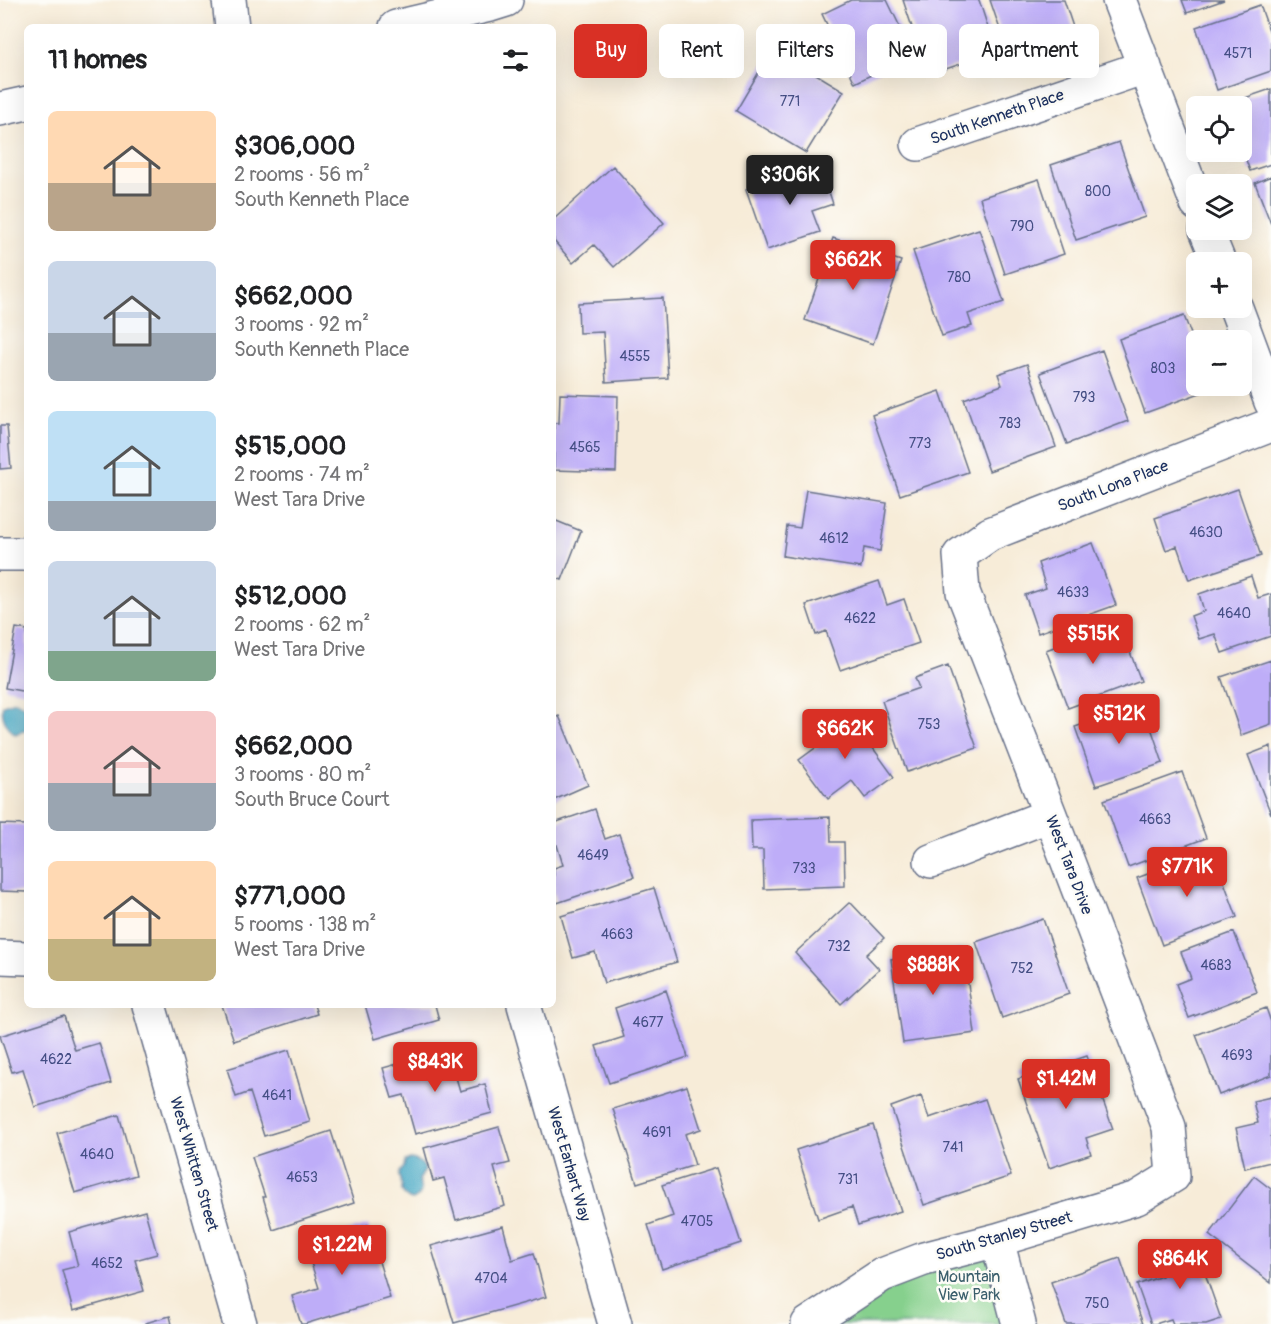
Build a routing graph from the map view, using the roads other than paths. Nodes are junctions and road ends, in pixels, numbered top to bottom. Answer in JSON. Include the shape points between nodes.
{"nodes":[{"id":1,"x":229,"y":0,"type":"edge"},
{"id":2,"x":506,"y":0,"type":"edge"},
{"id":3,"x":1119,"y":0,"type":"edge"},
{"id":4,"x":232,"y":24,"type":"edge"},
{"id":5,"x":409,"y":24,"type":"edge"},
{"id":6,"x":1145,"y":67,"type":"junction"},
{"id":7,"x":24,"y":104,"type":"edge"},
{"id":8,"x":0,"y":109,"type":"edge"},
{"id":9,"x":918,"y":144,"type":"dead end"},
{"id":10,"x":1186,"y":175,"type":"edge"},
{"id":11,"x":1240,"y":318,"type":"edge"},
{"id":12,"x":1271,"y":402,"type":"edge"},
{"id":13,"x":1271,"y":426,"type":"edge"},
{"id":14,"x":0,"y":554,"type":"edge"},
{"id":15,"x":24,"y":554,"type":"edge"},
{"id":16,"x":960,"y":555,"type":"joint"},
{"id":17,"x":1050,"y":815,"type":"junction"},
{"id":18,"x":931,"y":861,"type":"dead end"},
{"id":19,"x":0,"y":957,"type":"edge"},
{"id":20,"x":24,"y":958,"type":"edge"},
{"id":21,"x":150,"y":1008,"type":"edge"},
{"id":22,"x":525,"y":1008,"type":"edge"},
{"id":23,"x":1173,"y":1176,"type":"joint"},
{"id":24,"x":997,"y":1240,"type":"junction"},
{"id":25,"x":240,"y":1324,"type":"edge"},
{"id":26,"x":615,"y":1324,"type":"edge"},
{"id":27,"x":808,"y":1324,"type":"edge"},
{"id":28,"x":1019,"y":1324,"type":"edge"}],
"edges":[{"from":1,"to":4,"type":"street"},
{"from":2,"to":5,"type":"street"},
{"from":3,"to":6,"type":"street"},
{"from":6,"to":9,"type":"street","name":"South Kenneth Place"},
{"from":6,"to":10,"type":"street"},
{"from":7,"to":8,"type":"street"},
{"from":11,"to":12,"type":"street"},
{"from":13,"to":16,"type":"street","name":"South Lona Place","via":[[990,534]]},
{"from":14,"to":15,"type":"street"},
{"from":16,"to":17,"type":"street","name":"West Tara Drive","via":[[963,592]]},
{"from":17,"to":18,"type":"street"},
{"from":17,"to":23,"type":"street","name":"West Tara Drive","via":[[1169,1127]]},
{"from":19,"to":20,"type":"street"},
{"from":21,"to":25,"type":"street","name":"West Whitten Street"},
{"from":22,"to":26,"type":"street","name":"West Earhart Way"},
{"from":23,"to":24,"type":"street","name":"South Stanley Street","via":[[1137,1198]]},
{"from":24,"to":27,"type":"street","name":"South Stanley Street","via":[[924,1259],[882,1275]]},
{"from":24,"to":28,"type":"street"}]}
